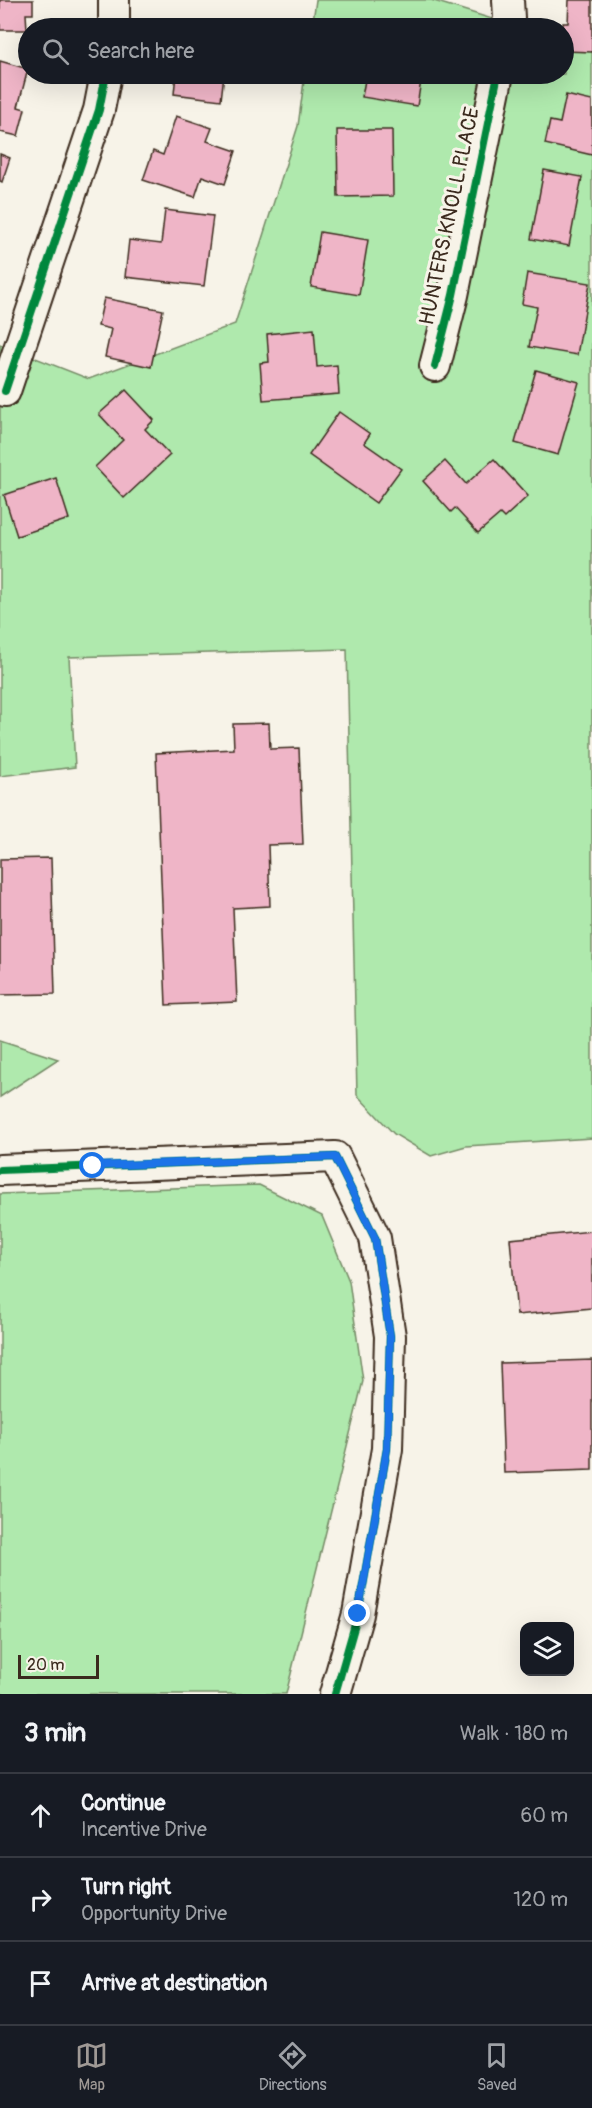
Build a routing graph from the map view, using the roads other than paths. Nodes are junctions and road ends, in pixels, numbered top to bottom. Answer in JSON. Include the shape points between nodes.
{"nodes":[{"id":1,"x":114,"y":0,"type":"edge"},
{"id":2,"x":508,"y":0,"type":"edge"},
{"id":3,"x":114,"y":18,"type":"edge"},
{"id":4,"x":509,"y":18,"type":"edge"},
{"id":5,"x":104,"y":84,"type":"edge"},
{"id":6,"x":496,"y":84,"type":"edge"},
{"id":7,"x":435,"y":366,"type":"dead end"},
{"id":8,"x":5,"y":391,"type":"dead end"},
{"id":9,"x":0,"y":1170,"type":"edge"},
{"id":10,"x":335,"y":1694,"type":"edge"}],
"edges":[{"from":1,"to":3,"type":"street"},
{"from":2,"to":4,"type":"street"},
{"from":5,"to":8,"type":"street","via":[[99,110]]},
{"from":6,"to":7,"type":"street","name":"HUNTERS KNOLL PLACE"},
{"from":9,"to":10,"type":"street","via":[[335,1157],[375,1238],[390,1336],[387,1449],[358,1614]]}]}
